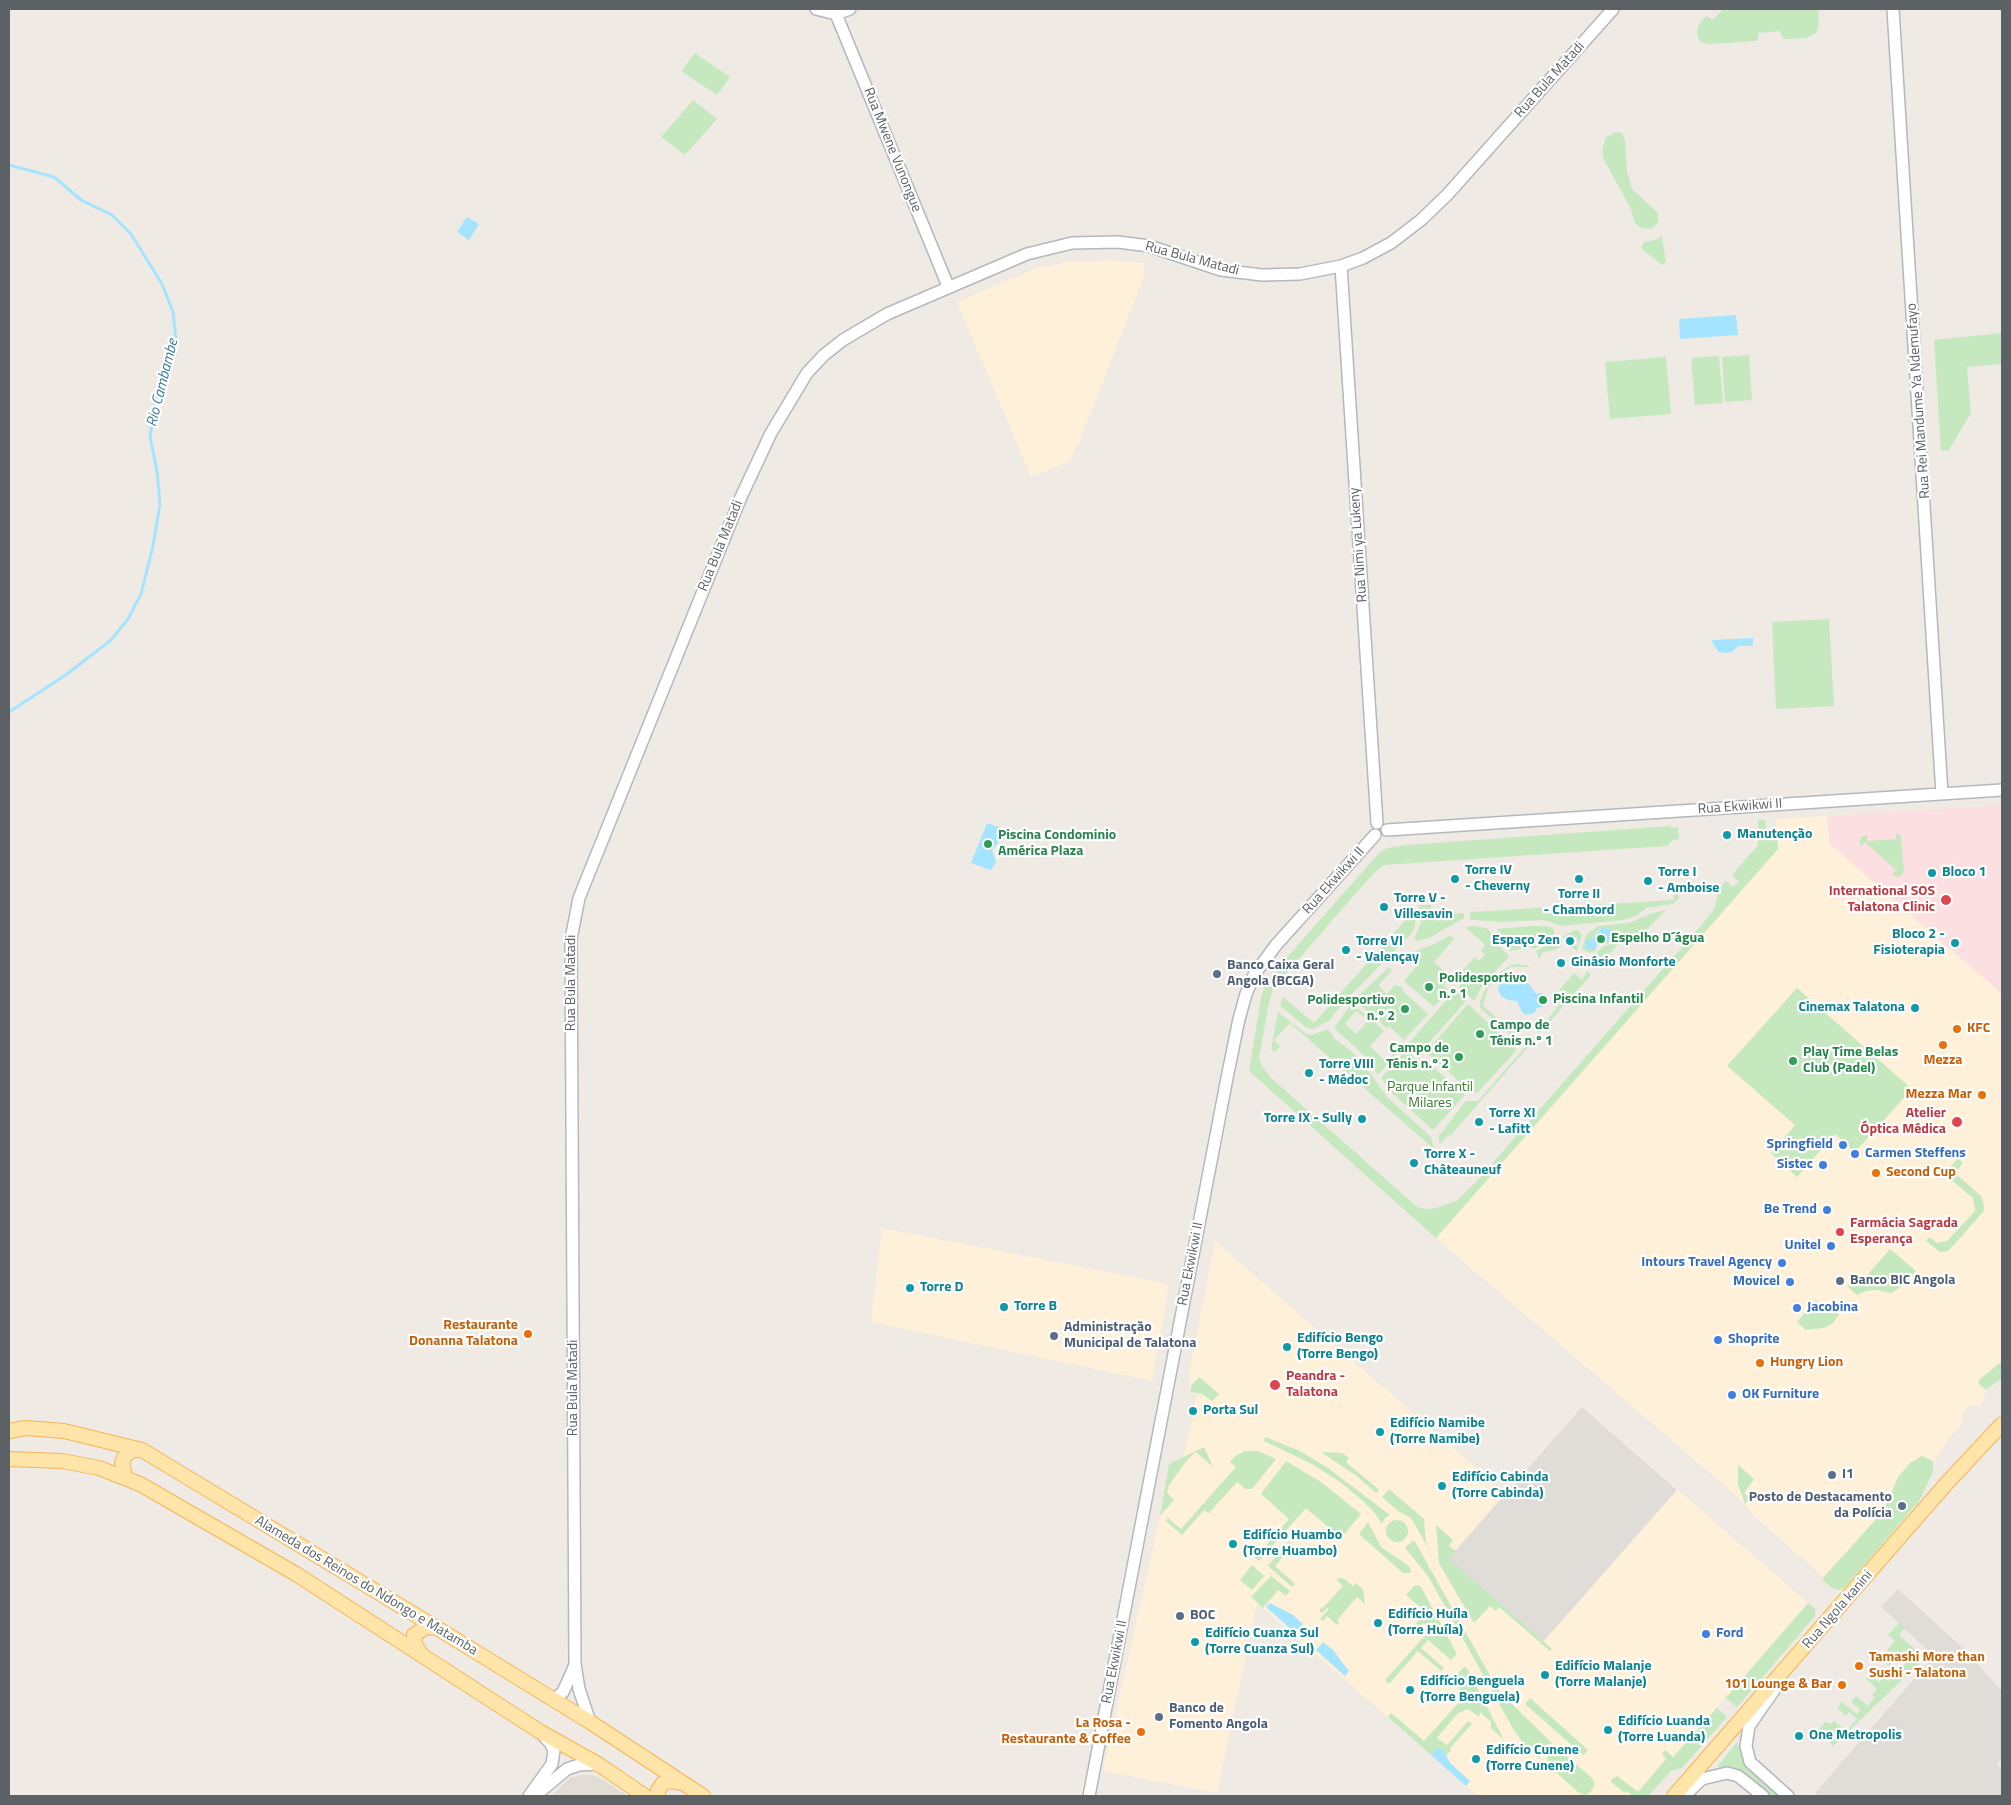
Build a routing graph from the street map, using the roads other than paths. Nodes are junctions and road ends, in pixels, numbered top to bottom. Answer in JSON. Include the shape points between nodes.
{"nodes":[{"id":1,"x":816,"y":9,"type":"edge"},
{"id":2,"x":850,"y":9,"type":"edge"},
{"id":3,"x":1613,"y":9,"type":"edge"},
{"id":4,"x":1893,"y":9,"type":"edge"},
{"id":5,"x":836,"y":14,"type":"junction"},
{"id":6,"x":1341,"y":266,"type":"junction"},
{"id":7,"x":948,"y":286,"type":"junction"},
{"id":8,"x":2002,"y":790,"type":"edge"},
{"id":9,"x":1942,"y":794,"type":"junction"},
{"id":10,"x":1380,"y":829,"type":"junction"},
{"id":11,"x":2002,"y":1424,"type":"edge"},
{"id":12,"x":9,"y":1431,"type":"edge"},
{"id":13,"x":142,"y":1450,"type":"junction"},
{"id":14,"x":9,"y":1459,"type":"edge"},
{"id":15,"x":126,"y":1477,"type":"junction"},
{"id":16,"x":437,"y":1628,"type":"junction"},
{"id":17,"x":421,"y":1654,"type":"junction"},
{"id":18,"x":1794,"y":1662,"type":"junction"},
{"id":19,"x":575,"y":1664,"type":"junction"},
{"id":20,"x":553,"y":1700,"type":"junction"},
{"id":21,"x":590,"y":1722,"type":"junction"},
{"id":22,"x":539,"y":1731,"type":"junction"},
{"id":23,"x":598,"y":1764,"type":"junction"},
{"id":24,"x":683,"y":1783,"type":"junction"},
{"id":25,"x":528,"y":1796,"type":"edge"},
{"id":26,"x":535,"y":1796,"type":"edge"},
{"id":27,"x":645,"y":1796,"type":"edge"},
{"id":28,"x":658,"y":1796,"type":"edge"},
{"id":29,"x":703,"y":1796,"type":"edge"},
{"id":30,"x":1089,"y":1796,"type":"edge"},
{"id":31,"x":1674,"y":1796,"type":"edge"},
{"id":32,"x":1684,"y":1796,"type":"edge"},
{"id":33,"x":1763,"y":1796,"type":"edge"},
{"id":34,"x":1788,"y":1796,"type":"edge"}],
"edges":[{"from":1,"to":5,"type":"street"},
{"from":2,"to":5,"type":"street"},
{"from":3,"to":6,"type":"street","name":"Rua Bula Matadi","via":[[1428,214],[1391,243]]},
{"from":4,"to":9,"type":"street","name":"Rua Rei Mandume Ya Ndemufayo"},
{"from":5,"to":7,"type":"street","name":"Rua Mwene Vunongue"},
{"from":6,"to":7,"type":"street","name":"Rua Bula Matadi","via":[[1300,274],[1262,275],[1221,270],[1149,246],[1118,242],[1072,243],[1027,254]]},
{"from":6,"to":10,"type":"street","name":"Rua Nimi ya Lukeny"},
{"from":7,"to":19,"type":"street","name":"Rua Bula Matadi","via":[[887,314],[824,355],[807,373],[770,433],[741,496],[579,898],[571,940]]},
{"from":8,"to":9,"type":"street","name":"Rua Ekwikwi II"},
{"from":9,"to":10,"type":"street","name":"Rua Ekwikwi II"},
{"from":10,"to":30,"type":"street","name":"Rua Ekwikwi II","via":[[1276,945],[1254,975],[1246,994]]},
{"from":11,"to":18,"type":"main road","name":"Rua Ngola kanini"},
{"from":12,"to":13,"type":"main road","name":"Alameda dos Reinos do Ndongo e Matamba","via":[[26,1428],[64,1431]]},
{"from":13,"to":15,"type":"main road","via":[[134,1450],[125,1456],[122,1462]]},
{"from":13,"to":16,"type":"main road","name":"Alameda dos Reinos do Ndongo e Matamba"},
{"from":14,"to":15,"type":"main road","name":"Alameda dos Reinos do Ndongo e Matamba","via":[[62,1461]]},
{"from":15,"to":17,"type":"main road","name":"Alameda dos Reinos do Ndongo e Matamba","via":[[296,1574]]},
{"from":16,"to":17,"type":"main road","via":[[426,1627],[414,1634]]},
{"from":16,"to":20,"type":"main road","name":"Alameda dos Reinos do Ndongo e Matamba"},
{"from":17,"to":22,"type":"main road","name":"Alameda dos Reinos do Ndongo e Matamba"},
{"from":18,"to":31,"type":"main road","name":"Rua Ngola kanini"},
{"from":18,"to":34,"type":"street","via":[[1749,1726],[1746,1746],[1750,1762]]},
{"from":19,"to":20,"type":"street","name":"Rua Bula Matadi","via":[[563,1692]]},
{"from":19,"to":21,"type":"street","name":"Rua Bula Matadi"},
{"from":20,"to":21,"type":"main road","name":"Alameda dos Reinos do Ndongo e Matamba"},
{"from":21,"to":24,"type":"main road","name":"Alameda dos Reinos do Ndongo e Matamba"},
{"from":22,"to":23,"type":"main road","name":"Alameda dos Reinos do Ndongo e Matamba"},
{"from":22,"to":25,"type":"street","via":[[554,1751],[552,1764]]},
{"from":23,"to":26,"type":"street","via":[[567,1769]]},
{"from":23,"to":27,"type":"main road","name":"Alameda dos Reinos do Ndongo e Matamba"},
{"from":24,"to":28,"type":"main road","via":[[663,1783]]},
{"from":24,"to":29,"type":"main road","name":"Alameda dos Reinos do Ndongo e Matamba"},
{"from":32,"to":33,"type":"street","via":[[1702,1779],[1727,1773],[1738,1776]]}]}
